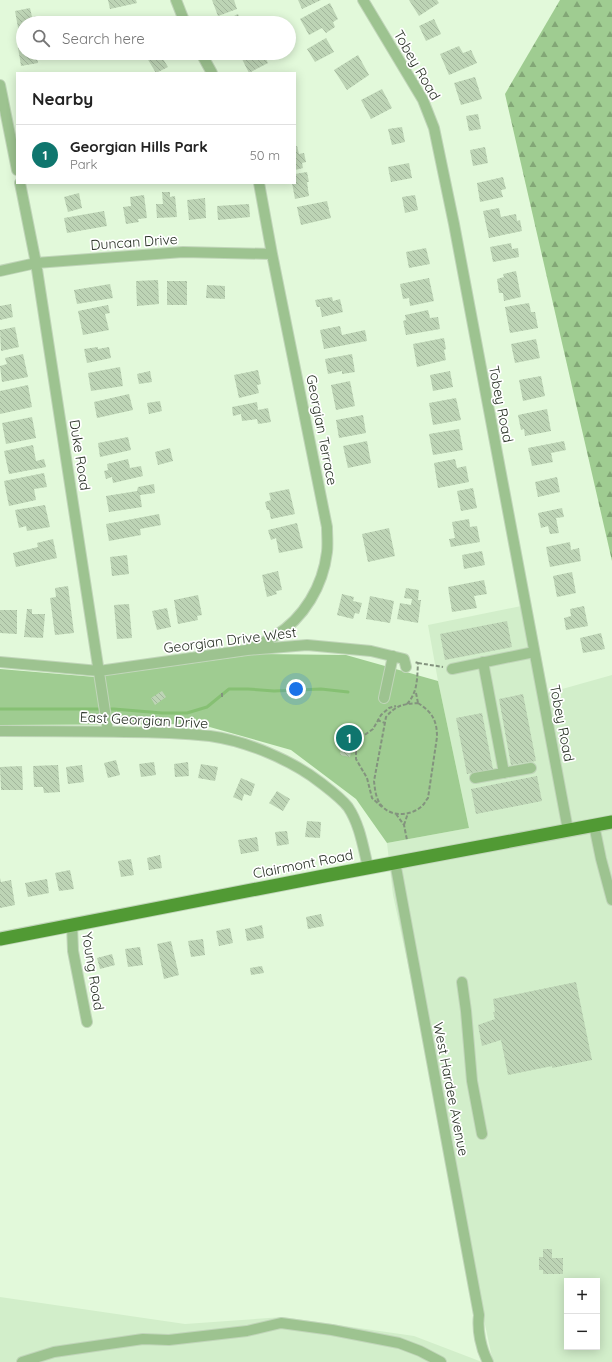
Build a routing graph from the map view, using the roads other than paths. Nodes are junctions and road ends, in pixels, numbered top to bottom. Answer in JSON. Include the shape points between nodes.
{"nodes":[{"id":1,"x":176,"y":0,"type":"edge"},
{"id":2,"x":363,"y":0,"type":"edge"},
{"id":3,"x":183,"y":16,"type":"edge"},
{"id":4,"x":205,"y":60,"type":"edge"},
{"id":5,"x":211,"y":72,"type":"edge"},
{"id":6,"x":0,"y":85,"type":"edge"},
{"id":7,"x":16,"y":165,"type":"edge"},
{"id":8,"x":20,"y":184,"type":"edge"},
{"id":9,"x":259,"y":184,"type":"edge"},
{"id":10,"x":272,"y":254,"type":"junction"},
{"id":11,"x":36,"y":263,"type":"junction"},
{"id":12,"x":0,"y":271,"type":"edge"},
{"id":13,"x":247,"y":650,"type":"junction"},
{"id":14,"x":534,"y":652,"type":"junction"},
{"id":15,"x":393,"y":656,"type":"junction"},
{"id":16,"x":0,"y":662,"type":"edge"},
{"id":17,"x":483,"y":662,"type":"junction"},
{"id":18,"x":405,"y":663,"type":"road end"},
{"id":19,"x":452,"y":669,"type":"road end"},
{"id":20,"x":99,"y":671,"type":"junction"},
{"id":21,"x":384,"y":698,"type":"dead end"},
{"id":22,"x":0,"y":731,"type":"edge"},
{"id":23,"x":108,"y":731,"type":"junction"},
{"id":24,"x":531,"y":768,"type":"dead end"},
{"id":25,"x":504,"y":773,"type":"junction"},
{"id":26,"x":475,"y":778,"type":"dead end"},
{"id":27,"x":612,"y":822,"type":"edge"},
{"id":28,"x":594,"y":825,"type":"junction"},
{"id":29,"x":568,"y":830,"type":"junction"},
{"id":30,"x":395,"y":862,"type":"junction"},
{"id":31,"x":368,"y":868,"type":"junction"},
{"id":32,"x":612,"y":900,"type":"edge"},
{"id":33,"x":72,"y":925,"type":"junction"},
{"id":34,"x":0,"y":939,"type":"edge"},
{"id":35,"x":462,"y":982,"type":"dead end"},
{"id":36,"x":87,"y":1022,"type":"dead end"},
{"id":37,"x":482,"y":1134,"type":"dead end"},
{"id":38,"x":22,"y":1362,"type":"edge"},
{"id":39,"x":441,"y":1362,"type":"edge"},
{"id":40,"x":488,"y":1362,"type":"edge"}],
"edges":[{"from":1,"to":3,"type":"street"},
{"from":2,"to":14,"type":"street","name":"Tobey Road","via":[[423,100],[434,128]]},
{"from":4,"to":5,"type":"street"},
{"from":6,"to":7,"type":"street"},
{"from":8,"to":11,"type":"street","name":"Duke Road"},
{"from":9,"to":10,"type":"street","name":"Georgian Terrace"},
{"from":10,"to":11,"type":"street","name":"Duncan Drive","via":[[183,252]]},
{"from":10,"to":13,"type":"street","name":"Georgian Terrace","via":[[327,527],[328,551],[322,575],[312,597],[299,616],[275,636]]},
{"from":11,"to":12,"type":"street","name":"Duncan Drive"},
{"from":11,"to":20,"type":"street","name":"Duke Road"},
{"from":13,"to":15,"type":"street","name":"Georgian Drive West","via":[[307,645],[371,651]]},
{"from":13,"to":20,"type":"street","name":"Georgian Drive West"},
{"from":14,"to":17,"type":"street"},
{"from":14,"to":29,"type":"street","name":"Tobey Road"},
{"from":15,"to":18,"type":"street","name":"Georgian Drive West"},
{"from":15,"to":21,"type":"street"},
{"from":16,"to":20,"type":"street","name":"Georgian Drive West"},
{"from":17,"to":19,"type":"street"},
{"from":17,"to":25,"type":"street"},
{"from":20,"to":23,"type":"street","name":"Duke Road"},
{"from":22,"to":23,"type":"street","name":"East Georgian Drive"},
{"from":23,"to":31,"type":"street","name":"East Georgian Drive","via":[[211,737],[261,750],[287,761],[312,776],[347,807],[359,831]]},
{"from":24,"to":25,"type":"street"},
{"from":25,"to":26,"type":"street"},
{"from":27,"to":28,"type":"main road","name":"Clairmont Road"},
{"from":28,"to":29,"type":"main road","name":"Clairmont Road"},
{"from":28,"to":32,"type":"street"},
{"from":29,"to":30,"type":"main road","name":"Clairmont Road"},
{"from":30,"to":31,"type":"main road","name":"Clairmont Road"},
{"from":30,"to":40,"type":"street","name":"West Hardee Avenue","via":[[479,1315],[482,1346]]},
{"from":31,"to":33,"type":"main road","name":"Clairmont Road"},
{"from":33,"to":34,"type":"main road","name":"Clairmont Road"},
{"from":33,"to":36,"type":"street","name":"Young Road","via":[[73,951]]},
{"from":35,"to":37,"type":"street","via":[[472,1081]]},
{"from":38,"to":39,"type":"street","via":[[54,1352],[143,1339],[169,1340],[247,1331],[281,1323],[399,1343]]}]}
